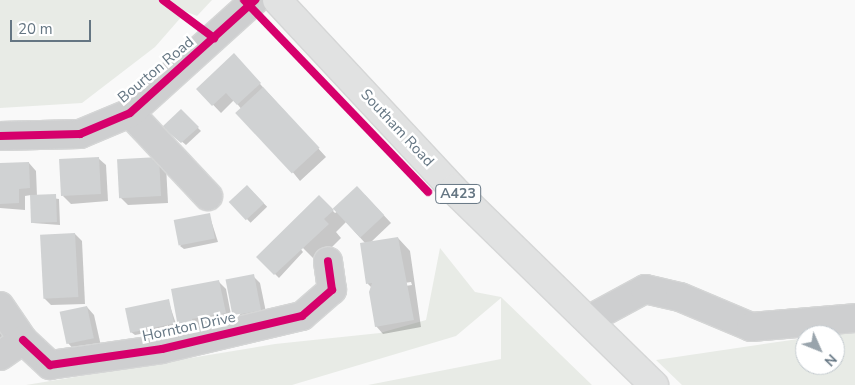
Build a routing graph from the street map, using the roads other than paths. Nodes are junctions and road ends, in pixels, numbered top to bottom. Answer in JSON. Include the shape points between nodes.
{"nodes":[{"id":1,"x":255,"y":0,"type":"edge"},
{"id":2,"x":277,"y":0,"type":"edge"},
{"id":3,"x":130,"y":113,"type":"junction"},
{"id":4,"x":0,"y":136,"type":"edge"},
{"id":5,"x":208,"y":196,"type":"dead end"},
{"id":6,"x":328,"y":261,"type":"dead end"},
{"id":7,"x":0,"y":306,"type":"edge"},
{"id":8,"x":855,"y":318,"type":"edge"},
{"id":9,"x":588,"y":320,"type":"junction"},
{"id":10,"x":23,"y":340,"type":"junction"},
{"id":11,"x":0,"y":356,"type":"edge"},
{"id":12,"x":651,"y":382,"type":"edge"}],
"edges":[{"from":1,"to":3,"type":"street","name":"Bourton Road"},
{"from":2,"to":9,"type":"highway","name":"Southam Road","number":"A423","via":[[454,189]]},
{"from":3,"to":4,"type":"street","name":"Bourton Road","via":[[80,134]]},
{"from":3,"to":5,"type":"street"},
{"from":6,"to":10,"type":"street","name":"Hornton Drive","via":[[332,290],[302,316],[162,349],[50,365]]},
{"from":7,"to":10,"type":"street","name":"Hornton Drive"},
{"from":8,"to":9,"type":"street","via":[[751,328],[680,297],[645,290]]},
{"from":9,"to":12,"type":"highway","name":"Southam Road","number":"A423"},
{"from":10,"to":11,"type":"street"}]}
